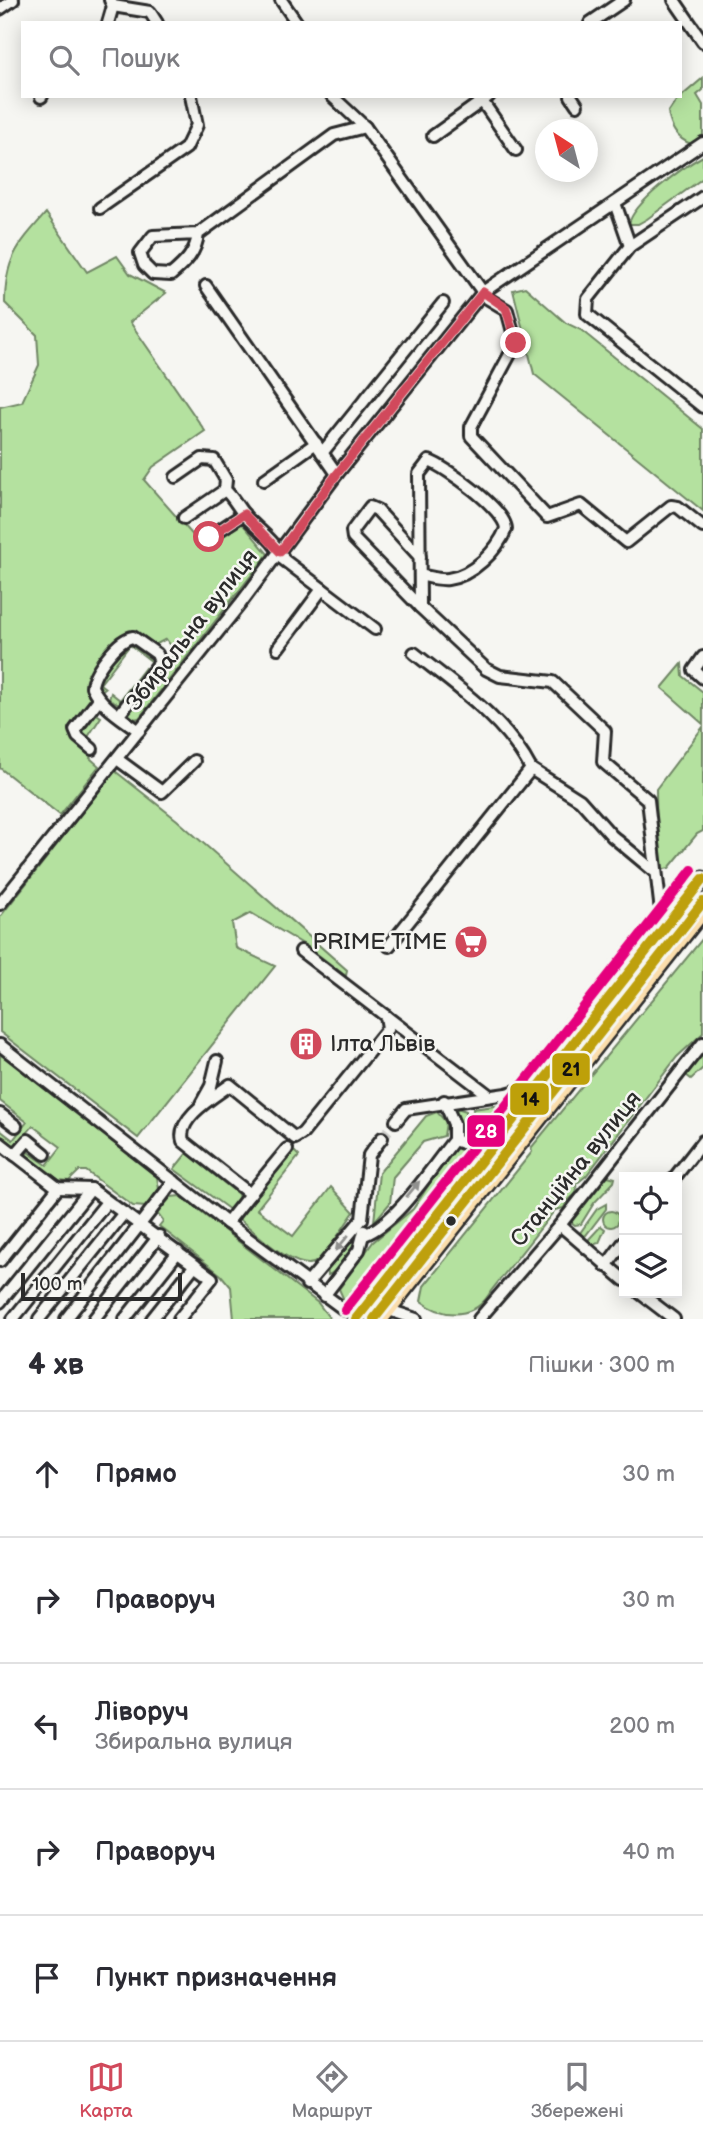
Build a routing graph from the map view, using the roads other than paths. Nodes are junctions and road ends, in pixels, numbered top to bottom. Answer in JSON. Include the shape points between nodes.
{"nodes":[{"id":1,"x":13,"y":0,"type":"edge"},
{"id":2,"x":281,"y":0,"type":"edge"},
{"id":3,"x":624,"y":0,"type":"edge"},
{"id":4,"x":674,"y":0,"type":"edge"},
{"id":5,"x":111,"y":3,"type":"edge"},
{"id":6,"x":0,"y":9,"type":"edge"},
{"id":7,"x":604,"y":19,"type":"edge"},
{"id":8,"x":108,"y":21,"type":"edge"},
{"id":9,"x":156,"y":21,"type":"edge"},
{"id":10,"x":296,"y":21,"type":"edge"},
{"id":11,"x":703,"y":42,"type":"edge"},
{"id":12,"x":191,"y":98,"type":"edge"},
{"id":13,"x":334,"y":98,"type":"edge"},
{"id":14,"x":485,"y":99,"type":"edge"},
{"id":15,"x":365,"y":127,"type":"junction"},
{"id":16,"x":433,"y":136,"type":"dead end"},
{"id":17,"x":703,"y":143,"type":"edge"},
{"id":18,"x":516,"y":150,"type":"dead end"},
{"id":19,"x":703,"y":197,"type":"edge"},
{"id":20,"x":615,"y":202,"type":"junction"},
{"id":21,"x":100,"y":208,"type":"dead end"},
{"id":22,"x":198,"y":234,"type":"junction"},
{"id":23,"x":630,"y":246,"type":"junction"},
{"id":24,"x":206,"y":286,"type":"dead end"},
{"id":25,"x":483,"y":292,"type":"junction"},
{"id":26,"x":443,"y":303,"type":"dead end"},
{"id":27,"x":703,"y":407,"type":"edge"},
{"id":28,"x":319,"y":448,"type":"junction"},
{"id":29,"x":337,"y":474,"type":"junction"},
{"id":30,"x":176,"y":477,"type":"dead end"},
{"id":31,"x":264,"y":480,"type":"dead end"},
{"id":32,"x":225,"y":490,"type":"junction"},
{"id":33,"x":244,"y":514,"type":"junction"},
{"id":34,"x":184,"y":518,"type":"dead end"},
{"id":35,"x":703,"y":527,"type":"edge"},
{"id":36,"x":209,"y":537,"type":"dead end"},
{"id":37,"x":280,"y":552,"type":"junction"},
{"id":38,"x":419,"y":557,"type":"junction"},
{"id":39,"x":420,"y":575,"type":"junction"},
{"id":40,"x":322,"y":589,"type":"junction"},
{"id":41,"x":420,"y":607,"type":"junction"},
{"id":42,"x":375,"y":629,"type":"dead end"},
{"id":43,"x":278,"y":648,"type":"dead end"},
{"id":44,"x":414,"y":653,"type":"dead end"},
{"id":45,"x":703,"y":657,"type":"edge"},
{"id":46,"x":703,"y":678,"type":"edge"},
{"id":47,"x":99,"y":699,"type":"junction"},
{"id":48,"x":118,"y":715,"type":"junction"},
{"id":49,"x":139,"y":731,"type":"junction"},
{"id":50,"x":92,"y":749,"type":"dead end"},
{"id":51,"x":117,"y":759,"type":"junction"},
{"id":52,"x":194,"y":761,"type":"dead end"},
{"id":53,"x":531,"y":769,"type":"junction"},
{"id":54,"x":654,"y":872,"type":"junction"},
{"id":55,"x":703,"y":878,"type":"edge"},
{"id":56,"x":0,"y":904,"type":"edge"},
{"id":57,"x":703,"y":911,"type":"edge"},
{"id":58,"x":663,"y":929,"type":"junction"},
{"id":59,"x":389,"y":946,"type":"dead end"},
{"id":60,"x":301,"y":951,"type":"dead end"},
{"id":61,"x":386,"y":1016,"type":"junction"},
{"id":62,"x":703,"y":1043,"type":"edge"},
{"id":63,"x":0,"y":1045,"type":"edge"},
{"id":64,"x":217,"y":1061,"type":"dead end"},
{"id":65,"x":541,"y":1084,"type":"junction"},
{"id":66,"x":490,"y":1096,"type":"junction"},
{"id":67,"x":444,"y":1101,"type":"junction"},
{"id":68,"x":198,"y":1109,"type":"junction"},
{"id":69,"x":0,"y":1114,"type":"edge"},
{"id":70,"x":396,"y":1121,"type":"tunnel mouth"},
{"id":71,"x":16,"y":1126,"type":"dead end"},
{"id":72,"x":382,"y":1138,"type":"tunnel mouth"},
{"id":73,"x":454,"y":1140,"type":"junction"},
{"id":74,"x":703,"y":1141,"type":"edge"},
{"id":75,"x":0,"y":1143,"type":"edge"},
{"id":76,"x":287,"y":1149,"type":"dead end"},
{"id":77,"x":44,"y":1154,"type":"dead end"},
{"id":78,"x":15,"y":1155,"type":"junction"},
{"id":79,"x":679,"y":1172,"type":"edge"},
{"id":80,"x":174,"y":1181,"type":"junction"},
{"id":81,"x":466,"y":1181,"type":"junction"},
{"id":82,"x":58,"y":1188,"type":"junction"},
{"id":83,"x":91,"y":1189,"type":"junction"},
{"id":84,"x":250,"y":1194,"type":"junction"},
{"id":85,"x":107,"y":1202,"type":"junction"},
{"id":86,"x":124,"y":1213,"type":"junction"},
{"id":87,"x":362,"y":1219,"type":"junction"},
{"id":88,"x":226,"y":1223,"type":"junction"},
{"id":89,"x":141,"y":1224,"type":"junction"},
{"id":90,"x":560,"y":1225,"type":"junction"},
{"id":91,"x":364,"y":1235,"type":"junction"},
{"id":92,"x":159,"y":1236,"type":"junction"},
{"id":93,"x":619,"y":1249,"type":"edge"},
{"id":94,"x":178,"y":1252,"type":"junction"},
{"id":95,"x":0,"y":1261,"type":"edge"},
{"id":96,"x":195,"y":1265,"type":"junction"},
{"id":97,"x":606,"y":1266,"type":"junction"},
{"id":98,"x":619,"y":1276,"type":"edge"},
{"id":99,"x":307,"y":1284,"type":"junction"},
{"id":100,"x":324,"y":1296,"type":"junction"},
{"id":101,"x":647,"y":1298,"type":"edge"},
{"id":102,"x":0,"y":1302,"type":"edge"},
{"id":103,"x":385,"y":1314,"type":"edge"},
{"id":104,"x":358,"y":1317,"type":"edge"},
{"id":105,"x":13,"y":1319,"type":"edge"},
{"id":106,"x":39,"y":1319,"type":"edge"},
{"id":107,"x":66,"y":1319,"type":"edge"},
{"id":108,"x":94,"y":1319,"type":"edge"},
{"id":109,"x":125,"y":1319,"type":"edge"},
{"id":110,"x":152,"y":1319,"type":"edge"},
{"id":111,"x":179,"y":1319,"type":"edge"},
{"id":112,"x":416,"y":1319,"type":"edge"},
{"id":113,"x":479,"y":1319,"type":"edge"},
{"id":114,"x":674,"y":1319,"type":"edge"}],
"edges":[{"from":1,"to":6,"type":"street"},
{"from":2,"to":10,"type":"street"},
{"from":3,"to":7,"type":"street"},
{"from":4,"to":11,"type":"street"},
{"from":5,"to":8,"type":"street"},
{"from":5,"to":9,"type":"street","via":[[150,12]]},
{"from":12,"to":21,"type":"street","via":[[197,125],[186,148]]},
{"from":13,"to":15,"type":"street"},
{"from":14,"to":16,"type":"street"},
{"from":14,"to":18,"type":"street"},
{"from":15,"to":22,"type":"street","via":[[334,135]]},
{"from":15,"to":25,"type":"street"},
{"from":17,"to":20,"type":"street","name":"Збиральна вулиця"},
{"from":19,"to":23,"type":"street"},
{"from":20,"to":23,"type":"street"},
{"from":20,"to":25,"type":"street","name":"Збиральна вулиця"},
{"from":22,"to":22,"type":"street","via":[[153,236],[140,253],[144,265],[153,274],[171,275],[187,262]]},
{"from":23,"to":27,"type":"street","via":[[588,299],[587,314]]},
{"from":24,"to":28,"type":"street"},
{"from":25,"to":29,"type":"street","name":"Збиральна вулиця"},
{"from":25,"to":35,"type":"street","via":[[506,308],[516,343],[471,427],[471,436],[537,507],[547,517],[580,505],[626,542],[671,506]]},
{"from":26,"to":28,"type":"street"},
{"from":28,"to":29,"type":"street"},
{"from":28,"to":31,"type":"street"},
{"from":29,"to":37,"type":"street","name":"Збиральна вулиця"},
{"from":30,"to":32,"type":"street","via":[[202,459],[211,459],[226,480]]},
{"from":32,"to":33,"type":"street"},
{"from":32,"to":34,"type":"street"},
{"from":33,"to":36,"type":"street"},
{"from":33,"to":37,"type":"street"},
{"from":37,"to":40,"type":"street"},
{"from":37,"to":49,"type":"street","name":"Збиральна вулиця"},
{"from":38,"to":39,"type":"street"},
{"from":38,"to":39,"type":"street","via":[[419,474],[429,461],[447,467],[501,514],[506,529],[478,566],[463,575],[446,579]]},
{"from":38,"to":41,"type":"street","via":[[370,507],[352,531],[353,538]]},
{"from":39,"to":41,"type":"street"},
{"from":40,"to":42,"type":"street"},
{"from":40,"to":43,"type":"street"},
{"from":41,"to":54,"type":"street","via":[[486,669],[500,677],[553,682],[605,731],[603,762],[648,800]]},
{"from":44,"to":53,"type":"street","via":[[517,741]]},
{"from":45,"to":46,"type":"street","via":[[694,670]]},
{"from":47,"to":48,"type":"street"},
{"from":47,"to":48,"type":"street","via":[[93,679],[126,638],[137,638],[157,654],[158,667]]},
{"from":47,"to":50,"type":"street","via":[[75,730]]},
{"from":48,"to":49,"type":"street"},
{"from":49,"to":51,"type":"street","name":"Збиральна вулиця"},
{"from":51,"to":52,"type":"street","via":[[162,792]]},
{"from":51,"to":56,"type":"street","name":"Збиральна вулиця"},
{"from":53,"to":54,"type":"street","via":[[580,800]]},
{"from":53,"to":59,"type":"street"},
{"from":54,"to":58,"type":"street"},
{"from":55,"to":58,"type":"main road"},
{"from":57,"to":103,"type":"main road"},
{"from":58,"to":65,"type":"main road"},
{"from":60,"to":61,"type":"street"},
{"from":61,"to":66,"type":"street"},
{"from":61,"to":68,"type":"street","via":[[388,1028],[295,1138],[230,1085]]},
{"from":62,"to":90,"type":"street","name":"Станційна вулиця"},
{"from":63,"to":80,"type":"street"},
{"from":64,"to":68,"type":"street","via":[[211,1086]]},
{"from":65,"to":66,"type":"street"},
{"from":65,"to":81,"type":"main road"},
{"from":66,"to":67,"type":"street"},
{"from":67,"to":70,"type":"street","via":[[406,1109]]},
{"from":67,"to":73,"type":"street","via":[[454,1124]]},
{"from":68,"to":84,"type":"street","via":[[183,1130],[183,1141]]},
{"from":69,"to":71,"type":"street"},
{"from":72,"to":87,"type":"street","via":[[369,1155]]},
{"from":73,"to":81,"type":"street","via":[[471,1146],[474,1156]]},
{"from":91,"to":73,"type":"street","one_way":true,"via":[[389,1218]]},
{"from":74,"to":79,"type":"street"},
{"from":75,"to":78,"type":"street"},
{"from":76,"to":84,"type":"street"},
{"from":77,"to":78,"type":"street","via":[[28,1140]]},
{"from":78,"to":82,"type":"street"},
{"from":80,"to":88,"type":"street"},
{"from":80,"to":89,"type":"street"},
{"from":81,"to":104,"type":"main road"},
{"from":82,"to":83,"type":"street"},
{"from":82,"to":95,"type":"street"},
{"from":83,"to":85,"type":"street"},
{"from":83,"to":102,"type":"street"},
{"from":84,"to":88,"type":"street"},
{"from":85,"to":86,"type":"street"},
{"from":85,"to":105,"type":"street"},
{"from":86,"to":89,"type":"street"},
{"from":86,"to":106,"type":"street"},
{"from":87,"to":91,"type":"street"},
{"from":87,"to":99,"type":"street","one_way":true},
{"from":88,"to":99,"type":"street"},
{"from":89,"to":92,"type":"street"},
{"from":89,"to":107,"type":"street"},
{"from":90,"to":97,"type":"street"},
{"from":90,"to":113,"type":"street","name":"Станційна вулиця"},
{"from":91,"to":100,"type":"street","via":[[359,1250]]},
{"from":92,"to":94,"type":"street"},
{"from":92,"to":108,"type":"street"},
{"from":93,"to":97,"type":"street"},
{"from":94,"to":96,"type":"street"},
{"from":94,"to":109,"type":"street"},
{"from":96,"to":110,"type":"street"},
{"from":96,"to":111,"type":"street","via":[[212,1278]]},
{"from":97,"to":98,"type":"street"},
{"from":99,"to":100,"type":"street"},
{"from":100,"to":104,"type":"street"},
{"from":101,"to":114,"type":"street"},
{"from":103,"to":104,"type":"street"},
{"from":103,"to":112,"type":"street"}]}
